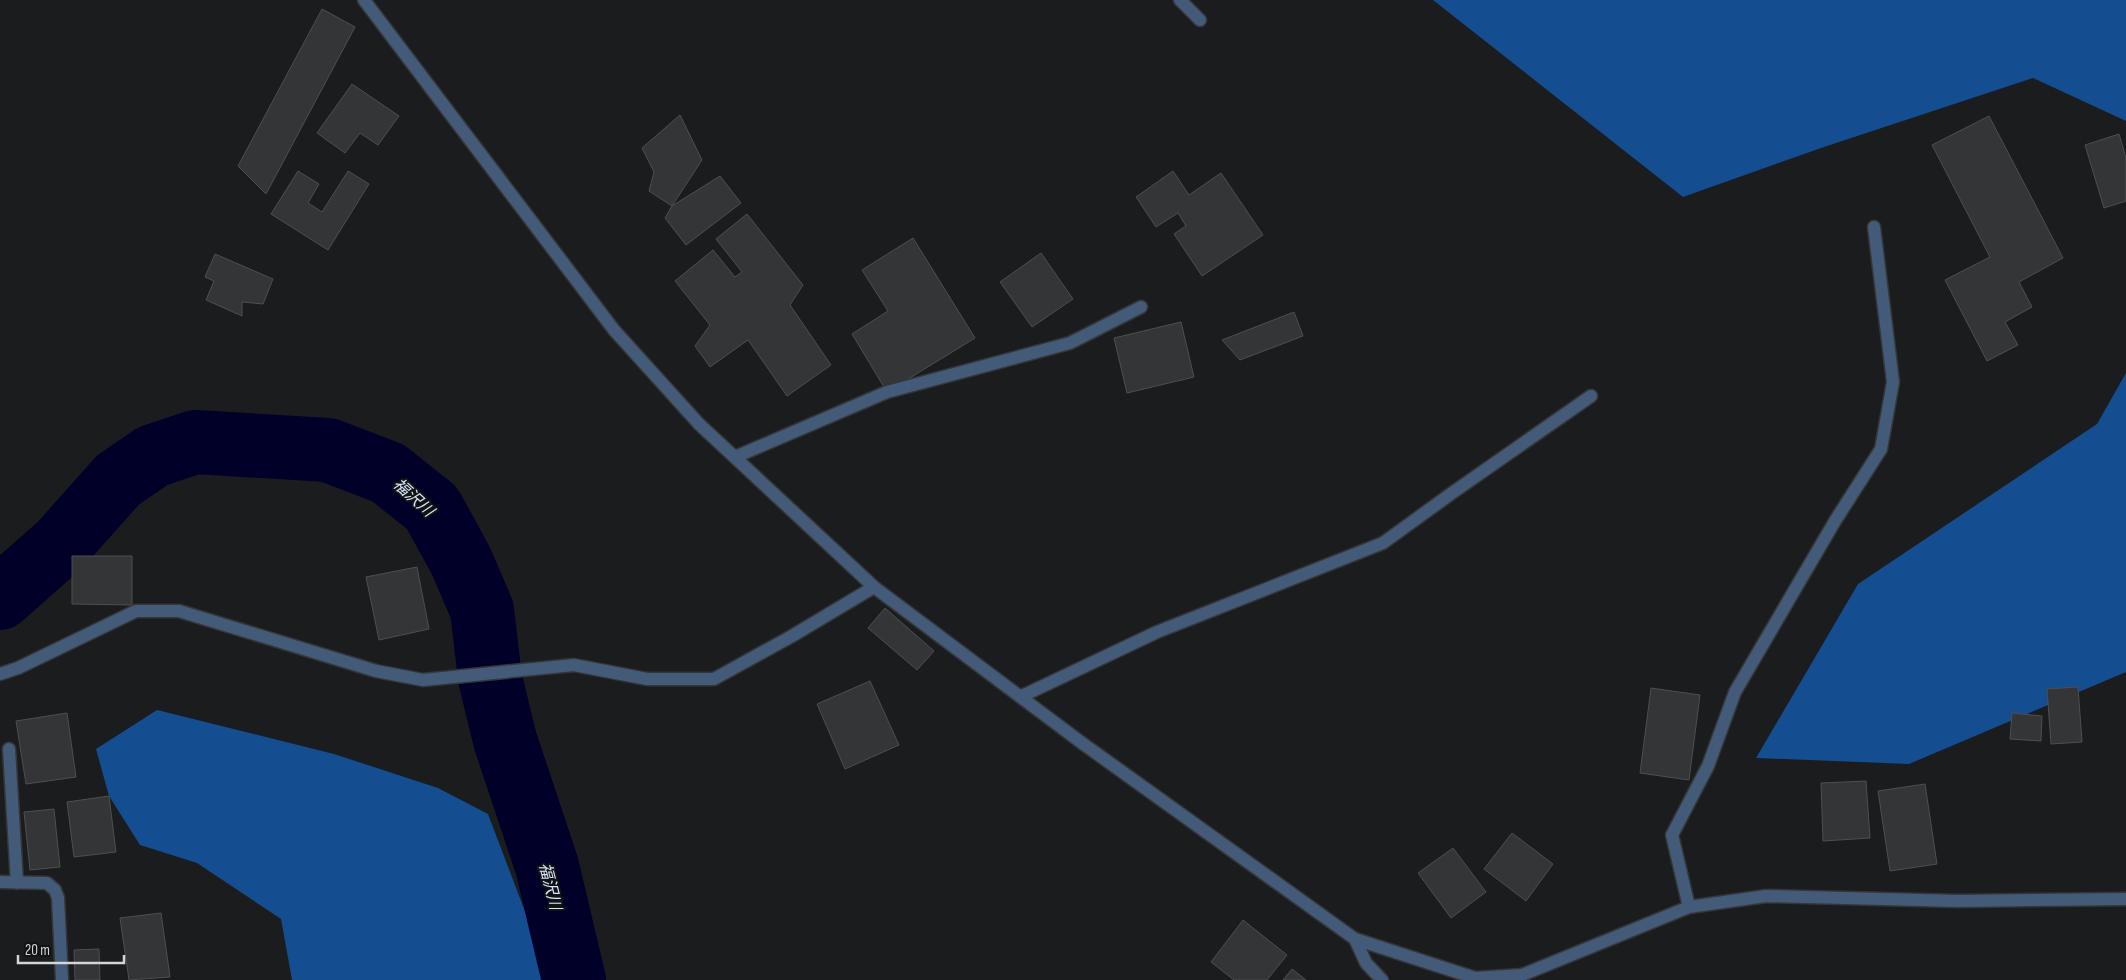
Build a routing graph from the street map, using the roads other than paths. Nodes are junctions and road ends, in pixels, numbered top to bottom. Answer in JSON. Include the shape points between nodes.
{"nodes":[{"id":1,"x":364,"y":0,"type":"edge"},
{"id":2,"x":1180,"y":0,"type":"edge"},
{"id":3,"x":1200,"y":20,"type":"dead end"},
{"id":4,"x":1874,"y":227,"type":"dead end"},
{"id":5,"x":1141,"y":307,"type":"dead end"},
{"id":6,"x":1591,"y":396,"type":"dead end"},
{"id":7,"x":735,"y":457,"type":"junction"},
{"id":8,"x":874,"y":587,"type":"junction"},
{"id":9,"x":0,"y":674,"type":"edge"},
{"id":10,"x":1022,"y":696,"type":"junction"},
{"id":11,"x":9,"y":749,"type":"dead end"},
{"id":12,"x":0,"y":882,"type":"edge"},
{"id":13,"x":17,"y":883,"type":"junction"},
{"id":14,"x":2126,"y":899,"type":"edge"},
{"id":15,"x":1689,"y":907,"type":"junction"},
{"id":16,"x":1355,"y":939,"type":"junction"},
{"id":17,"x":62,"y":980,"type":"edge"},
{"id":18,"x":1382,"y":980,"type":"edge"}],
"edges":[{"from":1,"to":7,"type":"street","via":[[614,330],[699,424]]},
{"from":2,"to":3,"type":"street"},
{"from":4,"to":15,"type":"street","via":[[1893,382],[1881,449],[1735,692],[1708,766],[1672,835]]},
{"from":5,"to":7,"type":"street","via":[[1070,343],[887,392]]},
{"from":6,"to":10,"type":"street","via":[[1383,543],[1157,632]]},
{"from":7,"to":8,"type":"street"},
{"from":8,"to":9,"type":"street","via":[[714,679],[647,679],[574,665],[423,680],[376,671],[179,612],[136,611]]},
{"from":8,"to":10,"type":"street"},
{"from":10,"to":16,"type":"street","via":[[1105,760]]},
{"from":11,"to":13,"type":"street"},
{"from":12,"to":13,"type":"street"},
{"from":13,"to":17,"type":"street","via":[[47,883],[55,890]]},
{"from":14,"to":15,"type":"street","via":[[1958,901],[1766,896]]},
{"from":15,"to":16,"type":"street","via":[[1522,975],[1475,978]]},
{"from":16,"to":18,"type":"street","via":[[1366,963]]}]}
